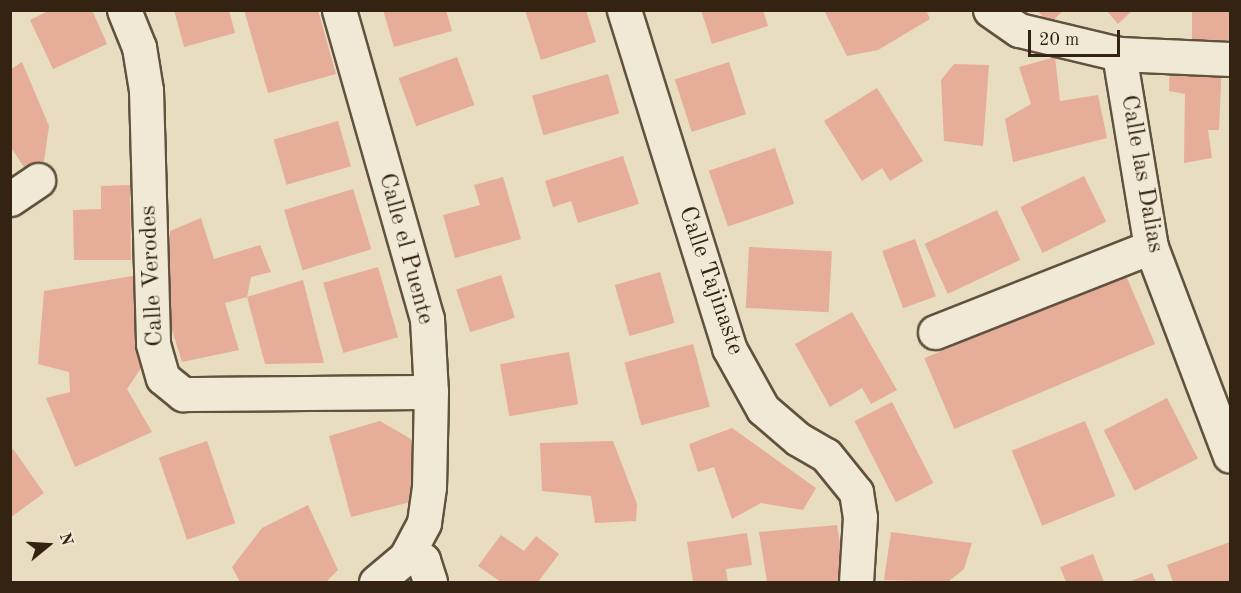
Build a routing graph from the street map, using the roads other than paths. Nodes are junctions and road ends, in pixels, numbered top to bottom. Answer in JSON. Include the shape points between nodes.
{"nodes":[{"id":1,"x":124,"y":10,"type":"edge"},
{"id":2,"x":339,"y":10,"type":"edge"},
{"id":3,"x":624,"y":10,"type":"edge"},
{"id":4,"x":990,"y":10,"type":"edge"},
{"id":5,"x":1119,"y":54,"type":"junction"},
{"id":6,"x":1230,"y":58,"type":"edge"},
{"id":7,"x":38,"y":180,"type":"dead end"},
{"id":8,"x":10,"y":199,"type":"edge"},
{"id":9,"x":1151,"y":247,"type":"junction"},
{"id":10,"x":935,"y":332,"type":"dead end"},
{"id":11,"x":431,"y":392,"type":"junction"},
{"id":12,"x":1230,"y":456,"type":"edge"},
{"id":13,"x":411,"y":550,"type":"junction"},
{"id":14,"x":376,"y":582,"type":"edge"},
{"id":15,"x":430,"y":582,"type":"edge"},
{"id":16,"x":856,"y":582,"type":"edge"}],
"edges":[{"from":1,"to":11,"type":"street","name":"Calle Verodes","via":[[139,47],[146,90],[153,344],[163,378],[183,394]]},
{"from":2,"to":11,"type":"street","name":"Calle el Puente","via":[[428,319]]},
{"from":3,"to":16,"type":"street","name":"Calle Tajinaste","via":[[729,348],[763,409],[798,439],[826,455],[856,492],[860,517]]},
{"from":4,"to":5,"type":"street","via":[[1020,30]]},
{"from":5,"to":6,"type":"street"},
{"from":5,"to":9,"type":"street","name":"Calle las Dalias"},
{"from":7,"to":8,"type":"street"},
{"from":9,"to":10,"type":"street"},
{"from":9,"to":12,"type":"street","name":"Calle las Dalias"},
{"from":11,"to":13,"type":"street","name":"Calle el Puente","via":[[429,487],[424,523]]},
{"from":13,"to":14,"type":"street","name":"Calle el Puente"},
{"from":13,"to":15,"type":"street","via":[[423,560]]}]}
